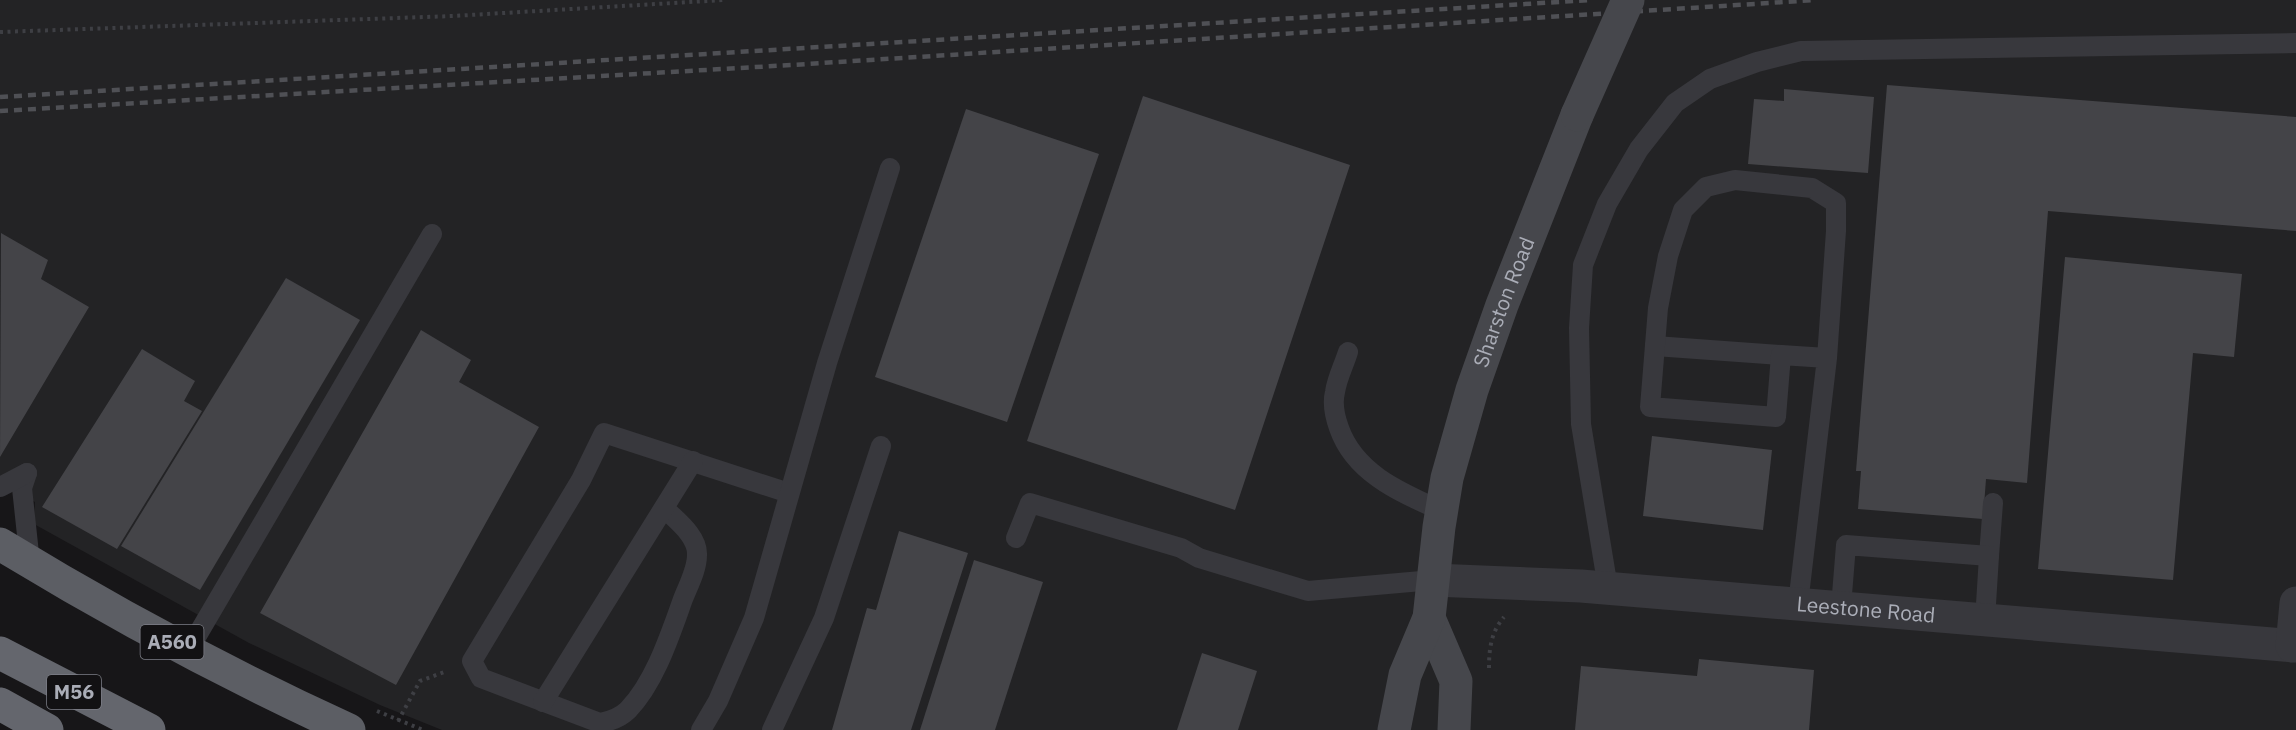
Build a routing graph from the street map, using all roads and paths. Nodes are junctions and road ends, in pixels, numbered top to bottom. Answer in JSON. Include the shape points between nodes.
{"nodes":[{"id":1,"x":724,"y":0,"type":"edge"},
{"id":2,"x":1628,"y":0,"type":"edge"},
{"id":3,"x":0,"y":33,"type":"edge"},
{"id":4,"x":2296,"y":43,"type":"edge"},
{"id":5,"x":890,"y":168,"type":"dead end"},
{"id":6,"x":432,"y":234,"type":"dead end"},
{"id":7,"x":1655,"y":346,"type":"junction"},
{"id":8,"x":1348,"y":352,"type":"dead end"},
{"id":9,"x":1781,"y":355,"type":"junction"},
{"id":10,"x":1827,"y":358,"type":"junction"},
{"id":11,"x":881,"y":446,"type":"dead end"},
{"id":12,"x":693,"y":461,"type":"junction"},
{"id":13,"x":0,"y":487,"type":"edge"},
{"id":14,"x":789,"y":493,"type":"junction"},
{"id":15,"x":1993,"y":503,"type":"dead end"},
{"id":16,"x":664,"y":508,"type":"junction"},
{"id":17,"x":1442,"y":511,"type":"junction"},
{"id":18,"x":1016,"y":538,"type":"dead end"},
{"id":19,"x":0,"y":544,"type":"edge"},
{"id":20,"x":1989,"y":556,"type":"junction"},
{"id":21,"x":30,"y":563,"type":"junction"},
{"id":22,"x":1433,"y":580,"type":"junction"},
{"id":23,"x":1514,"y":584,"type":"junction"},
{"id":24,"x":1608,"y":588,"type":"junction"},
{"id":25,"x":2296,"y":603,"type":"edge"},
{"id":26,"x":1798,"y":604,"type":"junction"},
{"id":27,"x":1841,"y":608,"type":"junction"},
{"id":28,"x":1429,"y":618,"type":"junction"},
{"id":29,"x":1985,"y":620,"type":"junction"},
{"id":30,"x":2294,"y":646,"type":"edge"},
{"id":31,"x":188,"y":651,"type":"junction"},
{"id":32,"x":0,"y":653,"type":"edge"},
{"id":33,"x":472,"y":661,"type":"junction"},
{"id":34,"x":1489,"y":670,"type":"dead end"},
{"id":35,"x":543,"y":702,"type":"junction"},
{"id":36,"x":0,"y":705,"type":"edge"},
{"id":37,"x":398,"y":721,"type":"dead end"},
{"id":38,"x":47,"y":730,"type":"edge"},
{"id":39,"x":149,"y":730,"type":"edge"},
{"id":40,"x":349,"y":730,"type":"edge"},
{"id":41,"x":701,"y":730,"type":"edge"},
{"id":42,"x":772,"y":730,"type":"edge"},
{"id":43,"x":1394,"y":730,"type":"edge"},
{"id":44,"x":1454,"y":730,"type":"edge"}],
"edges":[{"from":1,"to":3,"type":"path","via":[[453,16]]},
{"from":2,"to":17,"type":"main road","name":"Sharston Road","bridge":true,"via":[[1577,115],[1502,305],[1472,390],[1447,478]]},
{"from":4,"to":24,"type":"lane","via":[[1801,51],[1710,79],[1676,103],[1639,148],[1606,204],[1583,265],[1579,328],[1581,424]]},
{"from":5,"to":14,"type":"lane"},
{"from":6,"to":31,"type":"lane"},
{"from":7,"to":9,"type":"lane"},
{"from":7,"to":9,"type":"lane","via":[[1650,406],[1776,417]]},
{"from":7,"to":10,"type":"lane","via":[[1668,256],[1683,210],[1706,187],[1735,180],[1812,188],[1836,203]]},
{"from":8,"to":17,"type":"lane","via":[[1334,393],[1335,416],[1343,438],[1373,474],[1407,496]]},
{"from":9,"to":10,"type":"lane"},
{"from":10,"to":26,"type":"lane"},
{"from":11,"to":42,"type":"lane","via":[[824,618]]},
{"from":12,"to":14,"type":"lane"},
{"from":12,"to":16,"type":"lane"},
{"from":12,"to":33,"type":"lane","via":[[604,434],[581,480]]},
{"from":13,"to":21,"type":"lane","via":[[27,473],[22,488]]},
{"from":14,"to":41,"type":"lane","via":[[754,618]]},
{"from":15,"to":20,"type":"lane"},
{"from":16,"to":35,"type":"lane"},
{"from":16,"to":35,"type":"lane","via":[[687,529],[698,554],[664,651],[640,694],[614,721],[600,723]]},
{"from":17,"to":22,"type":"main road","name":"Sharston Road"},
{"from":18,"to":22,"type":"lane","via":[[1030,503],[1308,591]]},
{"from":19,"to":21,"type":"highway","number":"A560"},
{"from":20,"to":27,"type":"lane","via":[[1846,545]]},
{"from":20,"to":29,"type":"lane"},
{"from":21,"to":31,"type":"highway","number":"A560"},
{"from":22,"to":23,"type":"street","name":"Leestone Road"},
{"from":22,"to":28,"type":"main road","name":"Sharston Road"},
{"from":23,"to":24,"type":"street","name":"Leestone Road"},
{"from":23,"to":34,"type":"path","via":[[1510,610],[1496,626],[1489,650]]},
{"from":24,"to":26,"type":"street","name":"Leestone Road"},
{"from":25,"to":30,"type":"street"},
{"from":26,"to":27,"type":"street","name":"Leestone Road"},
{"from":27,"to":29,"type":"street","name":"Leestone Road"},
{"from":28,"to":43,"type":"main road","name":"Sharston Road","via":[[1405,675]]},
{"from":28,"to":44,"type":"main road","name":"Sharston Road","via":[[1456,681]]},
{"from":29,"to":30,"type":"street","name":"Leestone Road"},
{"from":31,"to":40,"type":"highway","number":"A560"},
{"from":32,"to":39,"type":"highway","number":"M56"},
{"from":33,"to":35,"type":"lane","via":[[481,678]]},
{"from":33,"to":37,"type":"path","via":[[420,681]]},
{"from":36,"to":38,"type":"highway","number":"M56"}]}
